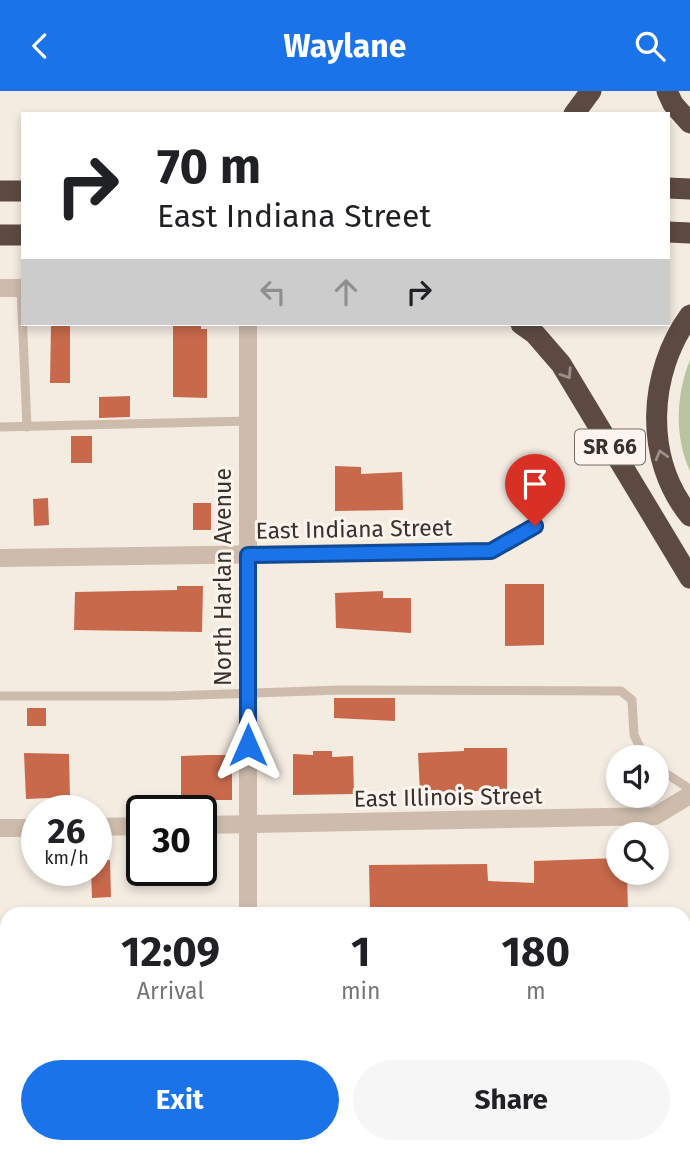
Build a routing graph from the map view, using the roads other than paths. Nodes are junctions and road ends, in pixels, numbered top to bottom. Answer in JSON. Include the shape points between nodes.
{"nodes":[{"id":1,"x":591,"y":91,"type":"edge"},
{"id":2,"x":667,"y":91,"type":"edge"},
{"id":3,"x":575,"y":112,"type":"edge"},
{"id":4,"x":690,"y":123,"type":"edge"},
{"id":5,"x":670,"y":188,"type":"edge"},
{"id":6,"x":690,"y":189,"type":"edge"},
{"id":7,"x":0,"y":191,"type":"edge"},
{"id":8,"x":21,"y":191,"type":"edge"},
{"id":9,"x":670,"y":232,"type":"edge"},
{"id":10,"x":690,"y":233,"type":"edge"},
{"id":11,"x":0,"y":235,"type":"edge"},
{"id":12,"x":21,"y":235,"type":"edge"},
{"id":13,"x":0,"y":288,"type":"edge"},
{"id":14,"x":21,"y":288,"type":"edge"},
{"id":15,"x":690,"y":314,"type":"edge"},
{"id":16,"x":23,"y":326,"type":"edge"},
{"id":17,"x":248,"y":326,"type":"edge"},
{"id":18,"x":524,"y":326,"type":"edge"},
{"id":19,"x":248,"y":422,"type":"junction"},
{"id":20,"x":27,"y":426,"type":"junction"},
{"id":21,"x":0,"y":427,"type":"edge"},
{"id":22,"x":690,"y":516,"type":"edge"},
{"id":23,"x":535,"y":526,"type":"dead end"},
{"id":24,"x":248,"y":555,"type":"junction"},
{"id":25,"x":0,"y":558,"type":"edge"},
{"id":26,"x":690,"y":578,"type":"edge"},
{"id":27,"x":248,"y":692,"type":"junction"},
{"id":28,"x":0,"y":696,"type":"edge"},
{"id":29,"x":639,"y":745,"type":"edge"},
{"id":30,"x":669,"y":775,"type":"edge"},
{"id":31,"x":690,"y":789,"type":"edge"},
{"id":32,"x":690,"y":795,"type":"edge"},
{"id":33,"x":247,"y":824,"type":"junction"},
{"id":34,"x":217,"y":825,"type":"edge"},
{"id":35,"x":0,"y":828,"type":"edge"},
{"id":36,"x":21,"y":828,"type":"edge"},
{"id":37,"x":248,"y":907,"type":"edge"}],
"edges":[{"from":1,"to":3,"type":"highway"},
{"from":2,"to":4,"type":"highway"},
{"from":5,"to":6,"type":"highway"},
{"from":7,"to":8,"type":"highway"},
{"from":9,"to":10,"type":"highway"},
{"from":11,"to":12,"type":"highway"},
{"from":13,"to":14,"type":"street"},
{"from":22,"to":15,"type":"highway","one_way":true,"via":[[680,504],[658,451],[656,426],[663,373]]},
{"from":16,"to":20,"type":"lane"},
{"from":17,"to":19,"type":"street","name":"North Harlan Avenue"},
{"from":18,"to":26,"type":"highway","number":"SR 66","one_way":true,"via":[[561,365]]},
{"from":19,"to":20,"type":"lane"},
{"from":19,"to":24,"type":"street","name":"North Harlan Avenue"},
{"from":20,"to":21,"type":"lane"},
{"from":23,"to":24,"type":"street","name":"East Indiana Street","via":[[491,551]]},
{"from":24,"to":25,"type":"street","name":"East Indiana Street"},
{"from":24,"to":27,"type":"street","name":"North Harlan Avenue"},
{"from":27,"to":28,"type":"lane"},
{"from":27,"to":29,"type":"lane","via":[[621,691],[632,700]]},
{"from":27,"to":33,"type":"street","name":"North Harlan Avenue"},
{"from":30,"to":31,"type":"lane"},
{"from":32,"to":33,"type":"street","name":"East Illinois Street","via":[[655,817]]},
{"from":33,"to":34,"type":"street","name":"East Illinois Street"},
{"from":33,"to":37,"type":"street","name":"North Harlan Avenue"},
{"from":35,"to":36,"type":"street"}]}
